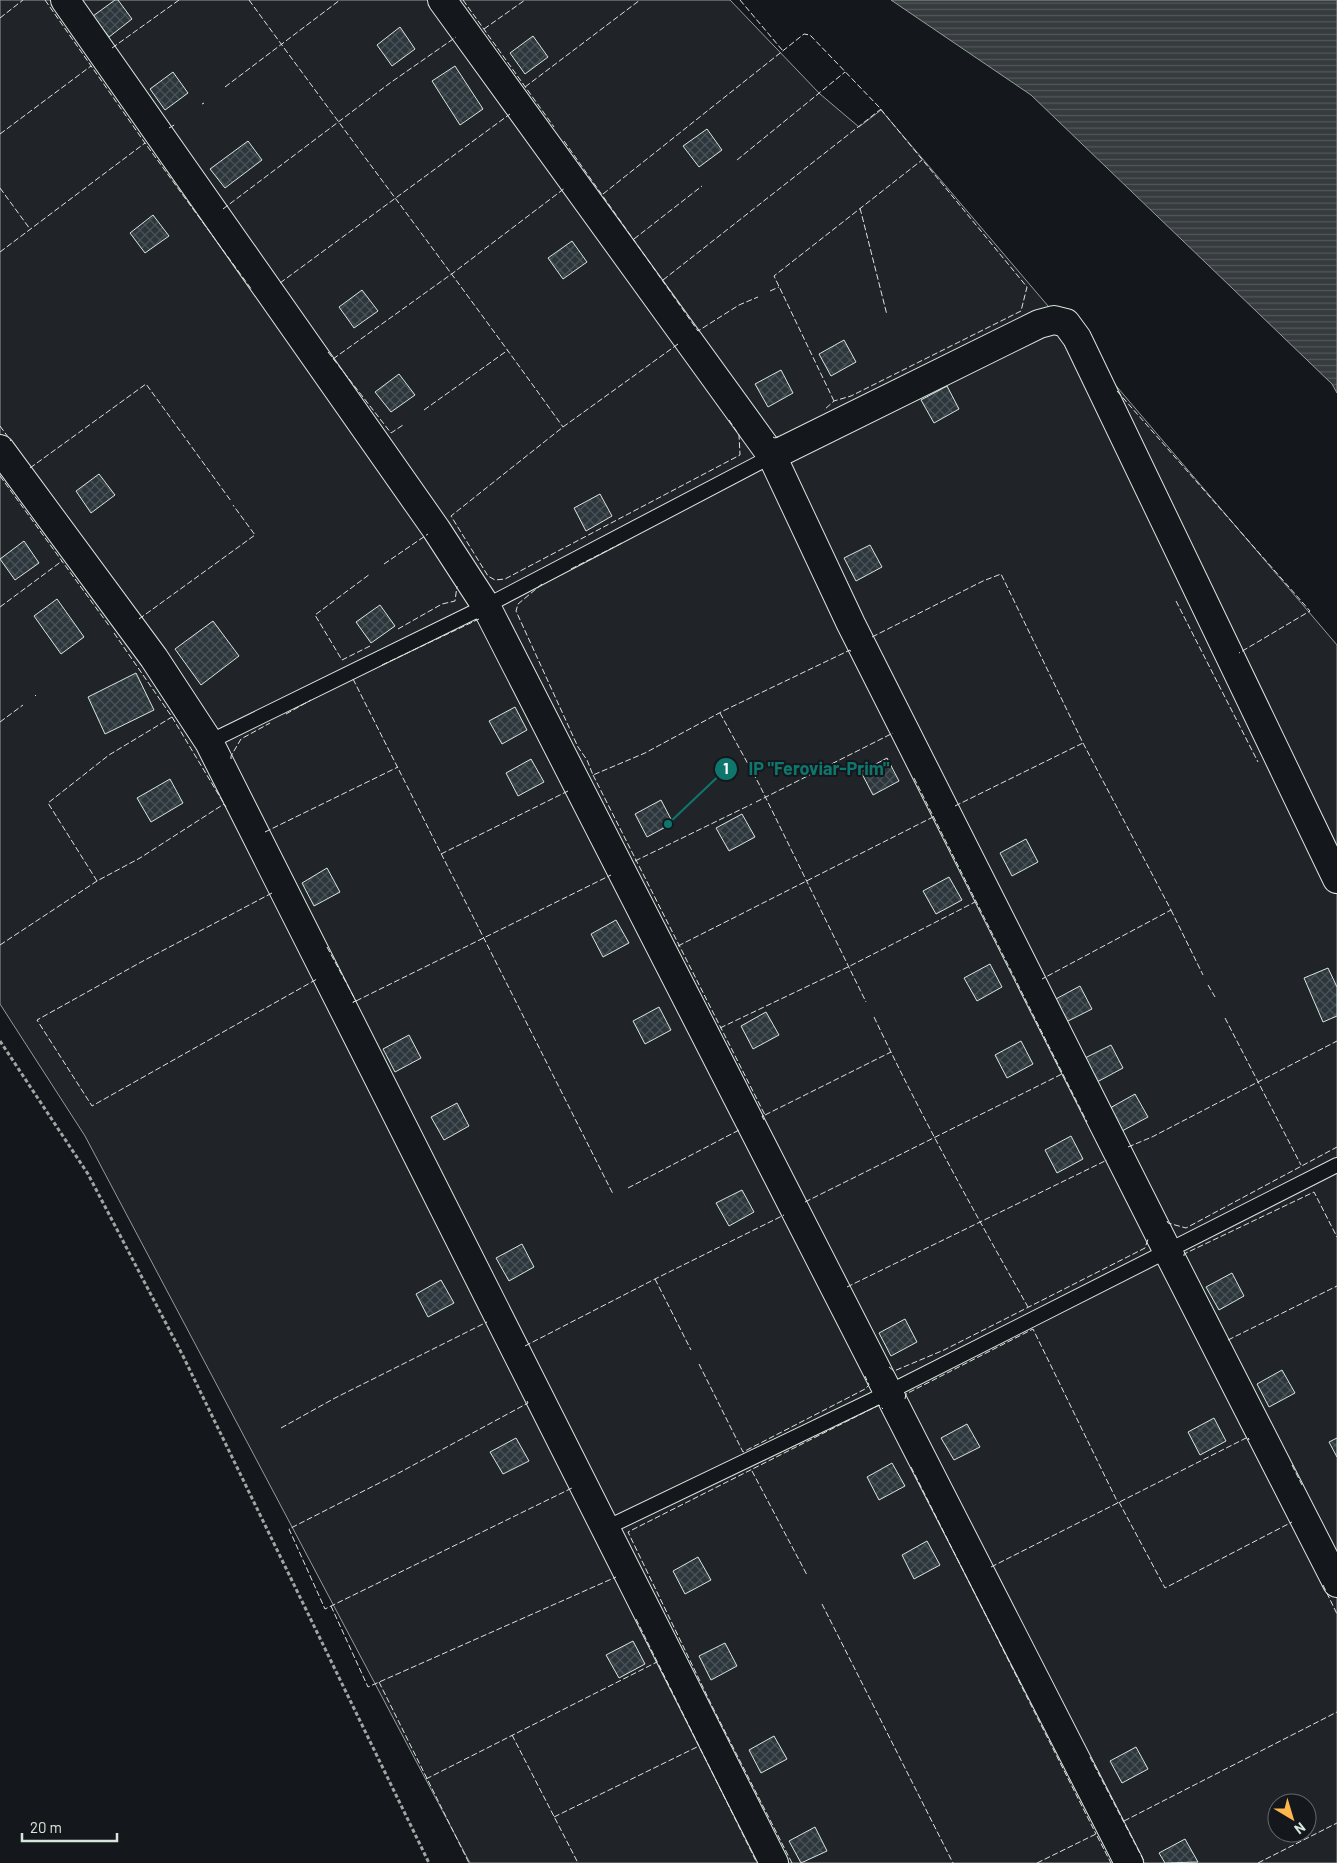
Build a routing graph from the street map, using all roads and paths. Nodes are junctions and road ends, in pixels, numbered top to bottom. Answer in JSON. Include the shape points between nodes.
{"nodes":[{"id":1,"x":65,"y":0,"type":"edge"},
{"id":2,"x":442,"y":0,"type":"edge"},
{"id":3,"x":0,"y":449,"type":"edge"},
{"id":4,"x":772,"y":456,"type":"junction"},
{"id":5,"x":486,"y":606,"type":"junction"},
{"id":6,"x":209,"y":742,"type":"junction"},
{"id":7,"x":1337,"y":879,"type":"edge"},
{"id":8,"x":0,"y":1041,"type":"edge"},
{"id":9,"x":1337,"y":1166,"type":"edge"},
{"id":10,"x":1167,"y":1250,"type":"junction"},
{"id":11,"x":889,"y":1392,"type":"junction"},
{"id":12,"x":606,"y":1528,"type":"junction"},
{"id":13,"x":1337,"y":1583,"type":"edge"},
{"id":14,"x":429,"y":1863,"type":"edge"},
{"id":15,"x":774,"y":1863,"type":"edge"},
{"id":16,"x":1129,"y":1863,"type":"edge"}],
"edges":[{"from":1,"to":5,"type":"street","via":[[436,529]]},
{"from":2,"to":4,"type":"street"},
{"from":3,"to":6,"type":"street","via":[[154,658]]},
{"from":4,"to":5,"type":"lane"},
{"from":4,"to":7,"type":"street","via":[[1040,324],[1054,320],[1066,323],[1077,338]]},
{"from":4,"to":10,"type":"street","via":[[856,632]]},
{"from":5,"to":6,"type":"lane"},
{"from":5,"to":11,"type":"street"},
{"from":6,"to":12,"type":"street"},
{"from":8,"to":14,"type":"path","via":[[88,1174],[183,1356]]},
{"from":9,"to":10,"type":"lane"},
{"from":10,"to":11,"type":"lane"},
{"from":10,"to":13,"type":"street"},
{"from":11,"to":12,"type":"lane"},
{"from":11,"to":16,"type":"street"},
{"from":12,"to":15,"type":"street"}]}
